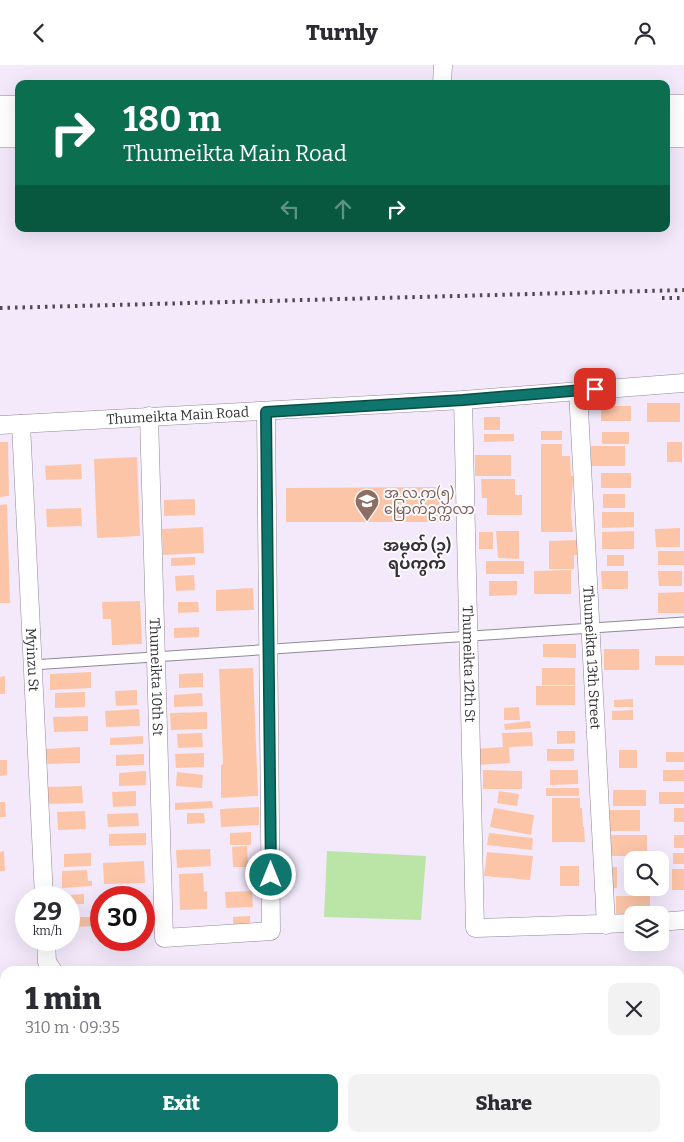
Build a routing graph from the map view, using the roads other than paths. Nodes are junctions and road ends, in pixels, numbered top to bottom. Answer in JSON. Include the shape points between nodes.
{"nodes":[{"id":1,"x":443,"y":65,"type":"edge"},
{"id":2,"x":442,"y":80,"type":"edge"},
{"id":3,"x":670,"y":109,"type":"edge"},
{"id":4,"x":684,"y":109,"type":"edge"},
{"id":5,"x":0,"y":110,"type":"edge"},
{"id":6,"x":15,"y":110,"type":"edge"},
{"id":7,"x":0,"y":133,"type":"edge"},
{"id":8,"x":15,"y":133,"type":"edge"},
{"id":9,"x":670,"y":133,"type":"edge"},
{"id":10,"x":684,"y":133,"type":"edge"},
{"id":11,"x":684,"y":383,"type":"edge"},
{"id":12,"x":578,"y":390,"type":"junction"},
{"id":13,"x":463,"y":400,"type":"junction"},
{"id":14,"x":266,"y":412,"type":"junction"},
{"id":15,"x":149,"y":416,"type":"junction"},
{"id":16,"x":20,"y":424,"type":"junction"},
{"id":17,"x":0,"y":425,"type":"edge"},
{"id":18,"x":684,"y":621,"type":"edge"},
{"id":19,"x":590,"y":628,"type":"junction"},
{"id":20,"x":468,"y":636,"type":"junction"},
{"id":21,"x":269,"y":649,"type":"junction"},
{"id":22,"x":156,"y":657,"type":"junction"},
{"id":23,"x":32,"y":665,"type":"junction"},
{"id":24,"x":43,"y":886,"type":"edge"},
{"id":25,"x":684,"y":920,"type":"edge"},
{"id":26,"x":669,"y":921,"type":"edge"},
{"id":27,"x":624,"y":924,"type":"edge"},
{"id":28,"x":606,"y":925,"type":"junction"},
{"id":29,"x":46,"y":951,"type":"edge"},
{"id":30,"x":50,"y":966,"type":"edge"}],
"edges":[{"from":1,"to":2,"type":"street"},
{"from":3,"to":4,"type":"main road"},
{"from":5,"to":6,"type":"main road"},
{"from":7,"to":8,"type":"main road"},
{"from":9,"to":10,"type":"main road"},
{"from":11,"to":12,"type":"street","name":"Thumeikta Main Road"},
{"from":12,"to":13,"type":"street","name":"Thumeikta Main Road"},
{"from":12,"to":19,"type":"street","name":"Thumeikta 13th Street"},
{"from":13,"to":14,"type":"street","name":"Thumeikta Main Road"},
{"from":13,"to":20,"type":"street","name":"Thumeikta 12th St"},
{"from":14,"to":15,"type":"street","name":"Thumeikta Main Road"},
{"from":14,"to":21,"type":"street"},
{"from":15,"to":16,"type":"street","name":"Thumeikta Main Road"},
{"from":15,"to":22,"type":"street","name":"Thumeikta 10th St"},
{"from":16,"to":17,"type":"street","name":"Thumeikta Main Road"},
{"from":16,"to":23,"type":"street","name":"Myinzu St"},
{"from":18,"to":19,"type":"lane"},
{"from":19,"to":20,"type":"lane"},
{"from":19,"to":28,"type":"street","name":"Thumeikta 13th Street"},
{"from":20,"to":21,"type":"lane"},
{"from":20,"to":28,"type":"street","name":"Thumeikta 12th St","via":[[475,928]]},
{"from":21,"to":22,"type":"lane"},
{"from":21,"to":22,"type":"street","name":"Thumeikta 10th St","via":[[271,931],[164,938]]},
{"from":22,"to":23,"type":"lane"},
{"from":23,"to":24,"type":"street","name":"Myinzu St"},
{"from":25,"to":26,"type":"street"},
{"from":27,"to":28,"type":"street"},
{"from":29,"to":30,"type":"street"}]}
